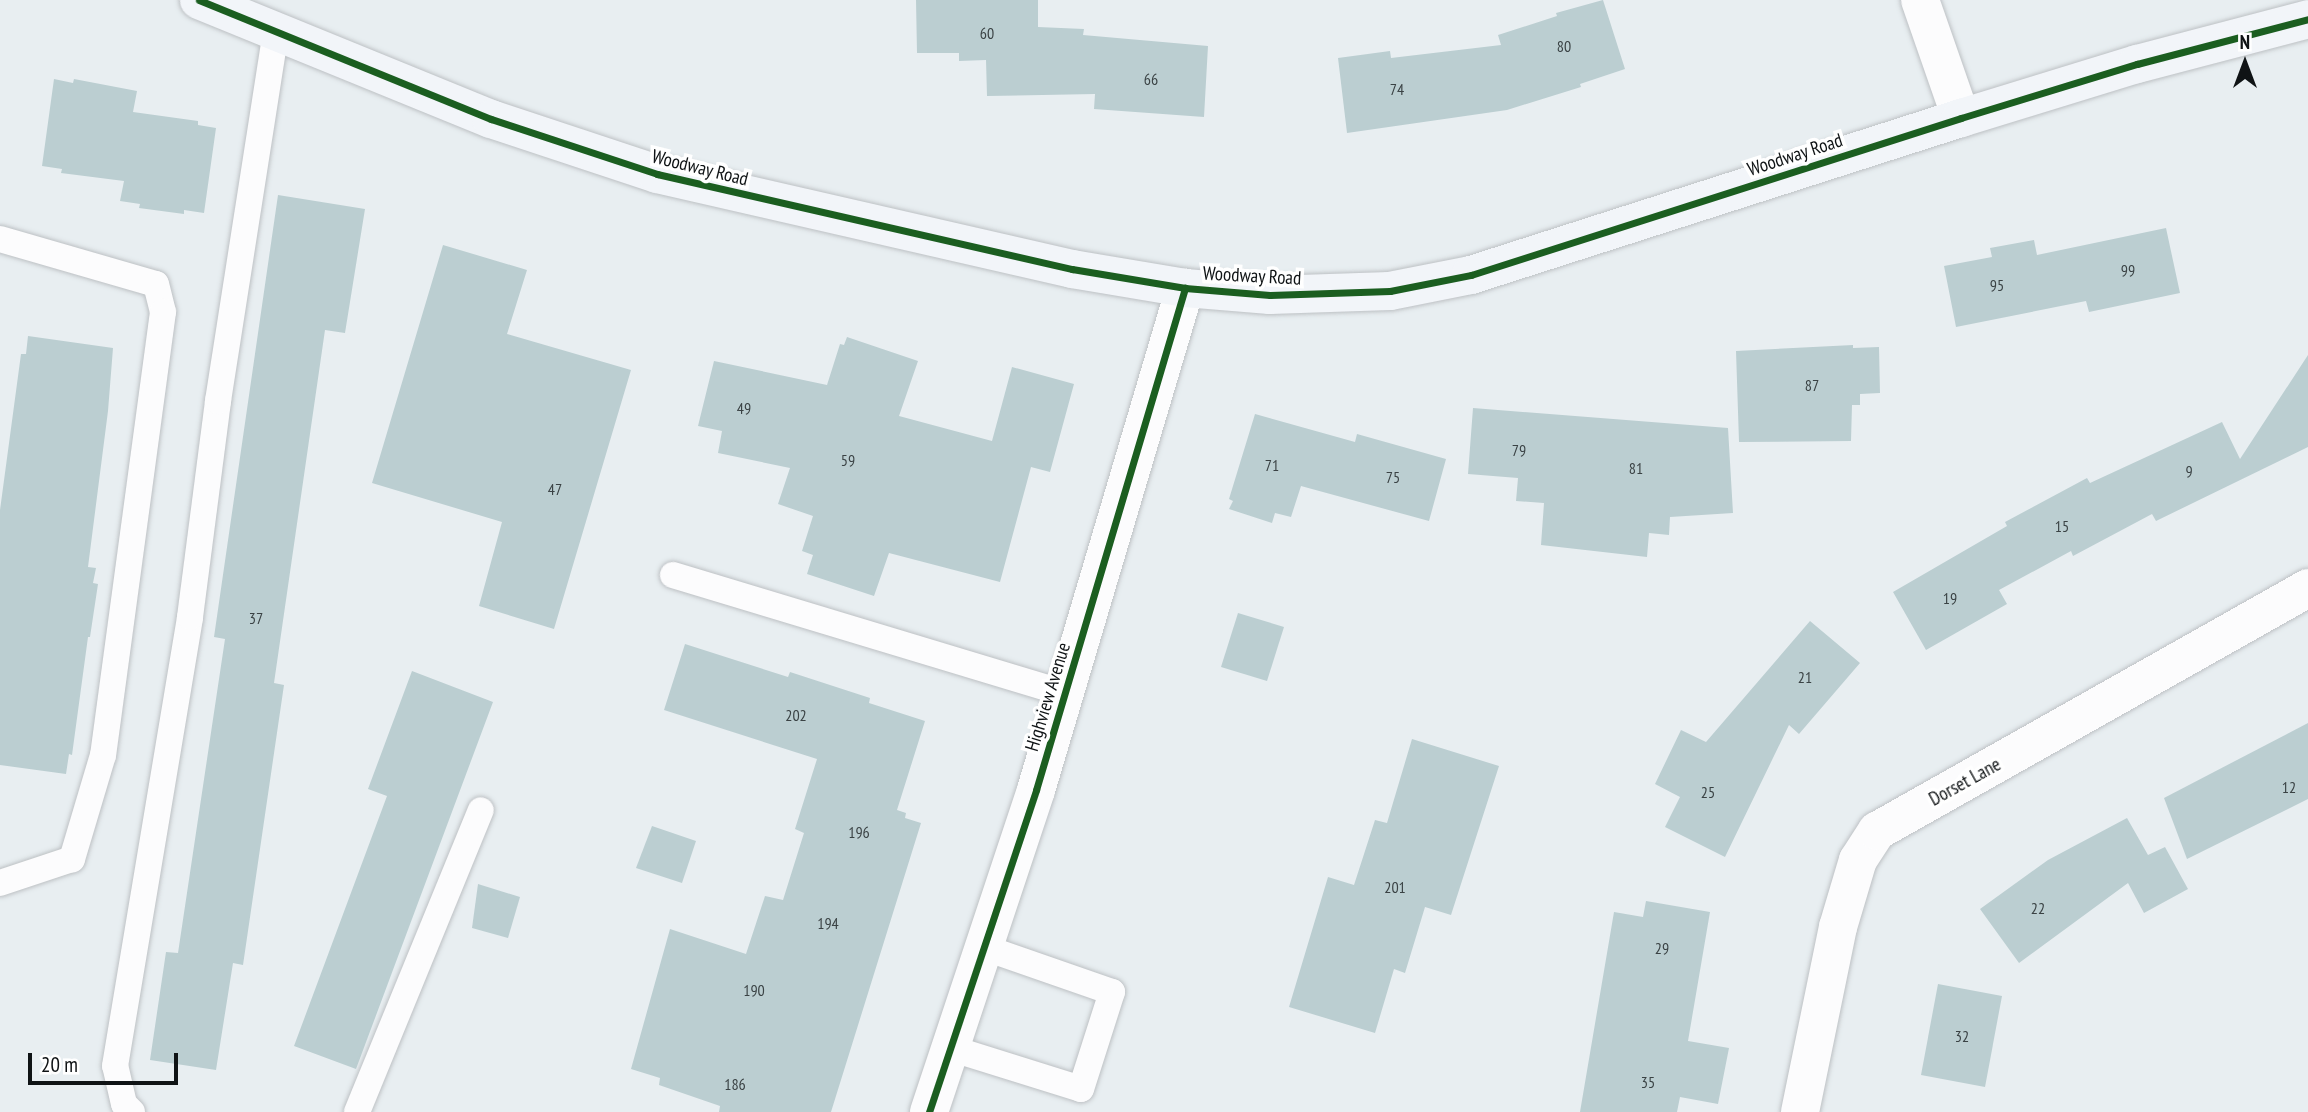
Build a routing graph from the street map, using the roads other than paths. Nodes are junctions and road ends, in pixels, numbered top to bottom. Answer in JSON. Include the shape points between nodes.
{"nodes":[{"id":1,"x":199,"y":0,"type":"edge"},
{"id":2,"x":1920,"y":0,"type":"edge"},
{"id":3,"x":2308,"y":19,"type":"edge"},
{"id":4,"x":276,"y":31,"type":"junction"},
{"id":5,"x":1961,"y":118,"type":"junction"},
{"id":6,"x":0,"y":239,"type":"edge"},
{"id":7,"x":1185,"y":288,"type":"junction"},
{"id":8,"x":673,"y":575,"type":"dead end"},
{"id":9,"x":2308,"y":588,"type":"edge"},
{"id":10,"x":1065,"y":693,"type":"junction"},
{"id":11,"x":481,"y":810,"type":"dead end"},
{"id":12,"x":0,"y":883,"type":"edge"},
{"id":13,"x":984,"y":947,"type":"junction"},
{"id":14,"x":950,"y":1048,"type":"junction"},
{"id":15,"x":132,"y":1112,"type":"edge"},
{"id":16,"x":358,"y":1112,"type":"edge"},
{"id":17,"x":929,"y":1112,"type":"edge"},
{"id":18,"x":1800,"y":1112,"type":"edge"}],
"edges":[{"from":1,"to":4,"type":"street","name":"Woodway Road"},
{"from":2,"to":5,"type":"street"},
{"from":3,"to":5,"type":"street","name":"Woodway Road","via":[[2137,64]]},
{"from":4,"to":7,"type":"street","name":"Woodway Road","via":[[491,119],[657,174],[1072,269]]},
{"from":4,"to":15,"type":"lane","via":[[218,401],[190,617],[115,1066],[124,1104]]},
{"from":5,"to":7,"type":"street","name":"Woodway Road","via":[[1545,253],[1432,285],[1338,295]]},
{"from":6,"to":12,"type":"lane","via":[[156,284],[163,312],[103,755],[72,859]]},
{"from":7,"to":10,"type":"street","name":"Highview Avenue"},
{"from":8,"to":10,"type":"lane"},
{"from":9,"to":18,"type":"street","name":"Dorset Lane","via":[[1877,831],[1858,860],[1838,927]]},
{"from":10,"to":13,"type":"street","name":"Highview Avenue"},
{"from":11,"to":16,"type":"lane"},
{"from":13,"to":14,"type":"street","name":"Highview Avenue"},
{"from":13,"to":14,"type":"lane","via":[[1112,992],[1081,1088]]},
{"from":14,"to":17,"type":"street","name":"Highview Avenue"}]}
